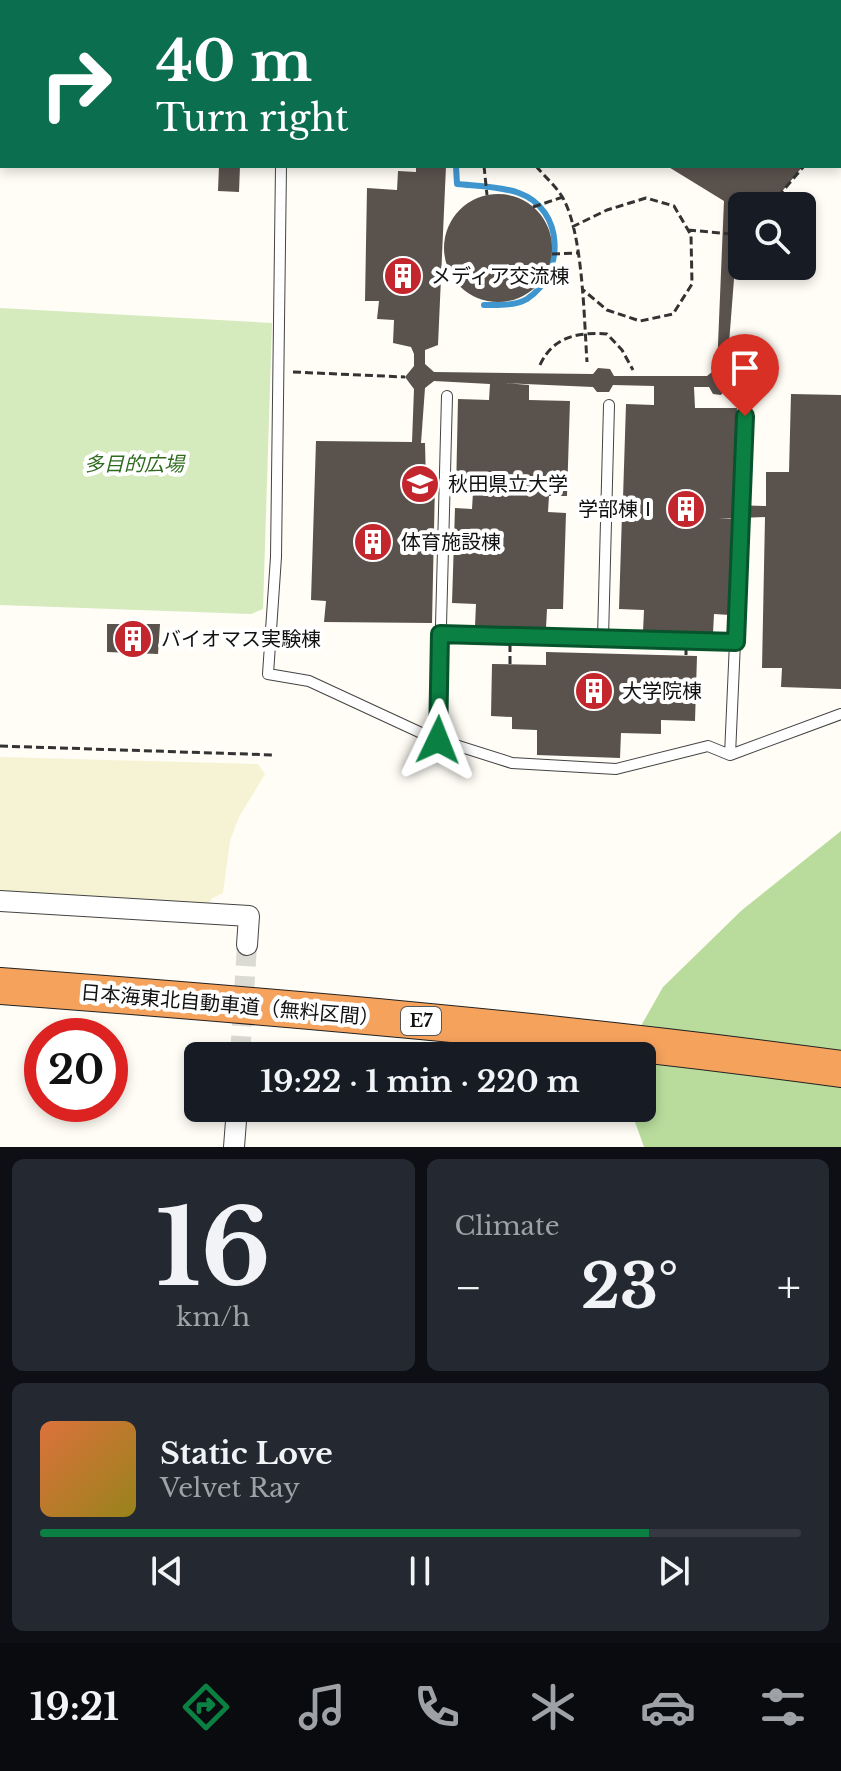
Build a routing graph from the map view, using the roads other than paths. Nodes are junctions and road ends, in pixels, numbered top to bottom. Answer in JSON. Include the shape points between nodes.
{"nodes":[{"id":1,"x":281,"y":168,"type":"edge"},
{"id":2,"x":447,"y":396,"type":"dead end"},
{"id":3,"x":609,"y":405,"type":"dead end"},
{"id":4,"x":745,"y":416,"type":"dead end"},
{"id":5,"x":440,"y":634,"type":"junction"},
{"id":6,"x":603,"y":638,"type":"junction"},
{"id":7,"x":736,"y":642,"type":"junction"},
{"id":8,"x":841,"y":714,"type":"edge"},
{"id":9,"x":438,"y":740,"type":"junction"},
{"id":10,"x":730,"y":755,"type":"junction"},
{"id":11,"x":0,"y":901,"type":"edge"},
{"id":12,"x":247,"y":945,"type":"tunnel mouth"},
{"id":13,"x":0,"y":986,"type":"edge"},
{"id":14,"x":0,"y":1004,"type":"edge"},
{"id":15,"x":431,"y":1042,"type":"edge"},
{"id":16,"x":656,"y":1066,"type":"edge"},
{"id":17,"x":841,"y":1069,"type":"edge"},
{"id":18,"x":841,"y":1086,"type":"edge"},
{"id":19,"x":236,"y":1122,"type":"edge"},
{"id":20,"x":234,"y":1147,"type":"edge"}],
"edges":[{"from":1,"to":9,"type":"lane","via":[[276,557],[268,674],[309,681]]},
{"from":2,"to":5,"type":"lane"},
{"from":3,"to":6,"type":"lane"},
{"from":4,"to":7,"type":"lane"},
{"from":5,"to":6,"type":"lane"},
{"from":5,"to":9,"type":"lane"},
{"from":6,"to":7,"type":"lane"},
{"from":7,"to":10,"type":"lane"},
{"from":8,"to":10,"type":"lane"},
{"from":9,"to":10,"type":"lane","via":[[512,763],[616,769],[708,746]]},
{"from":11,"to":12,"type":"street","via":[[249,916]]},
{"from":13,"to":17,"type":"highway","name":"日本海東北自動車道（無料区間）","number":"E7","via":[[547,1033]]},
{"from":14,"to":15,"type":"highway","name":"日本海東北自動車道（無料区間）","number":"E7"},
{"from":16,"to":18,"type":"highway"},
{"from":19,"to":20,"type":"street"}]}
